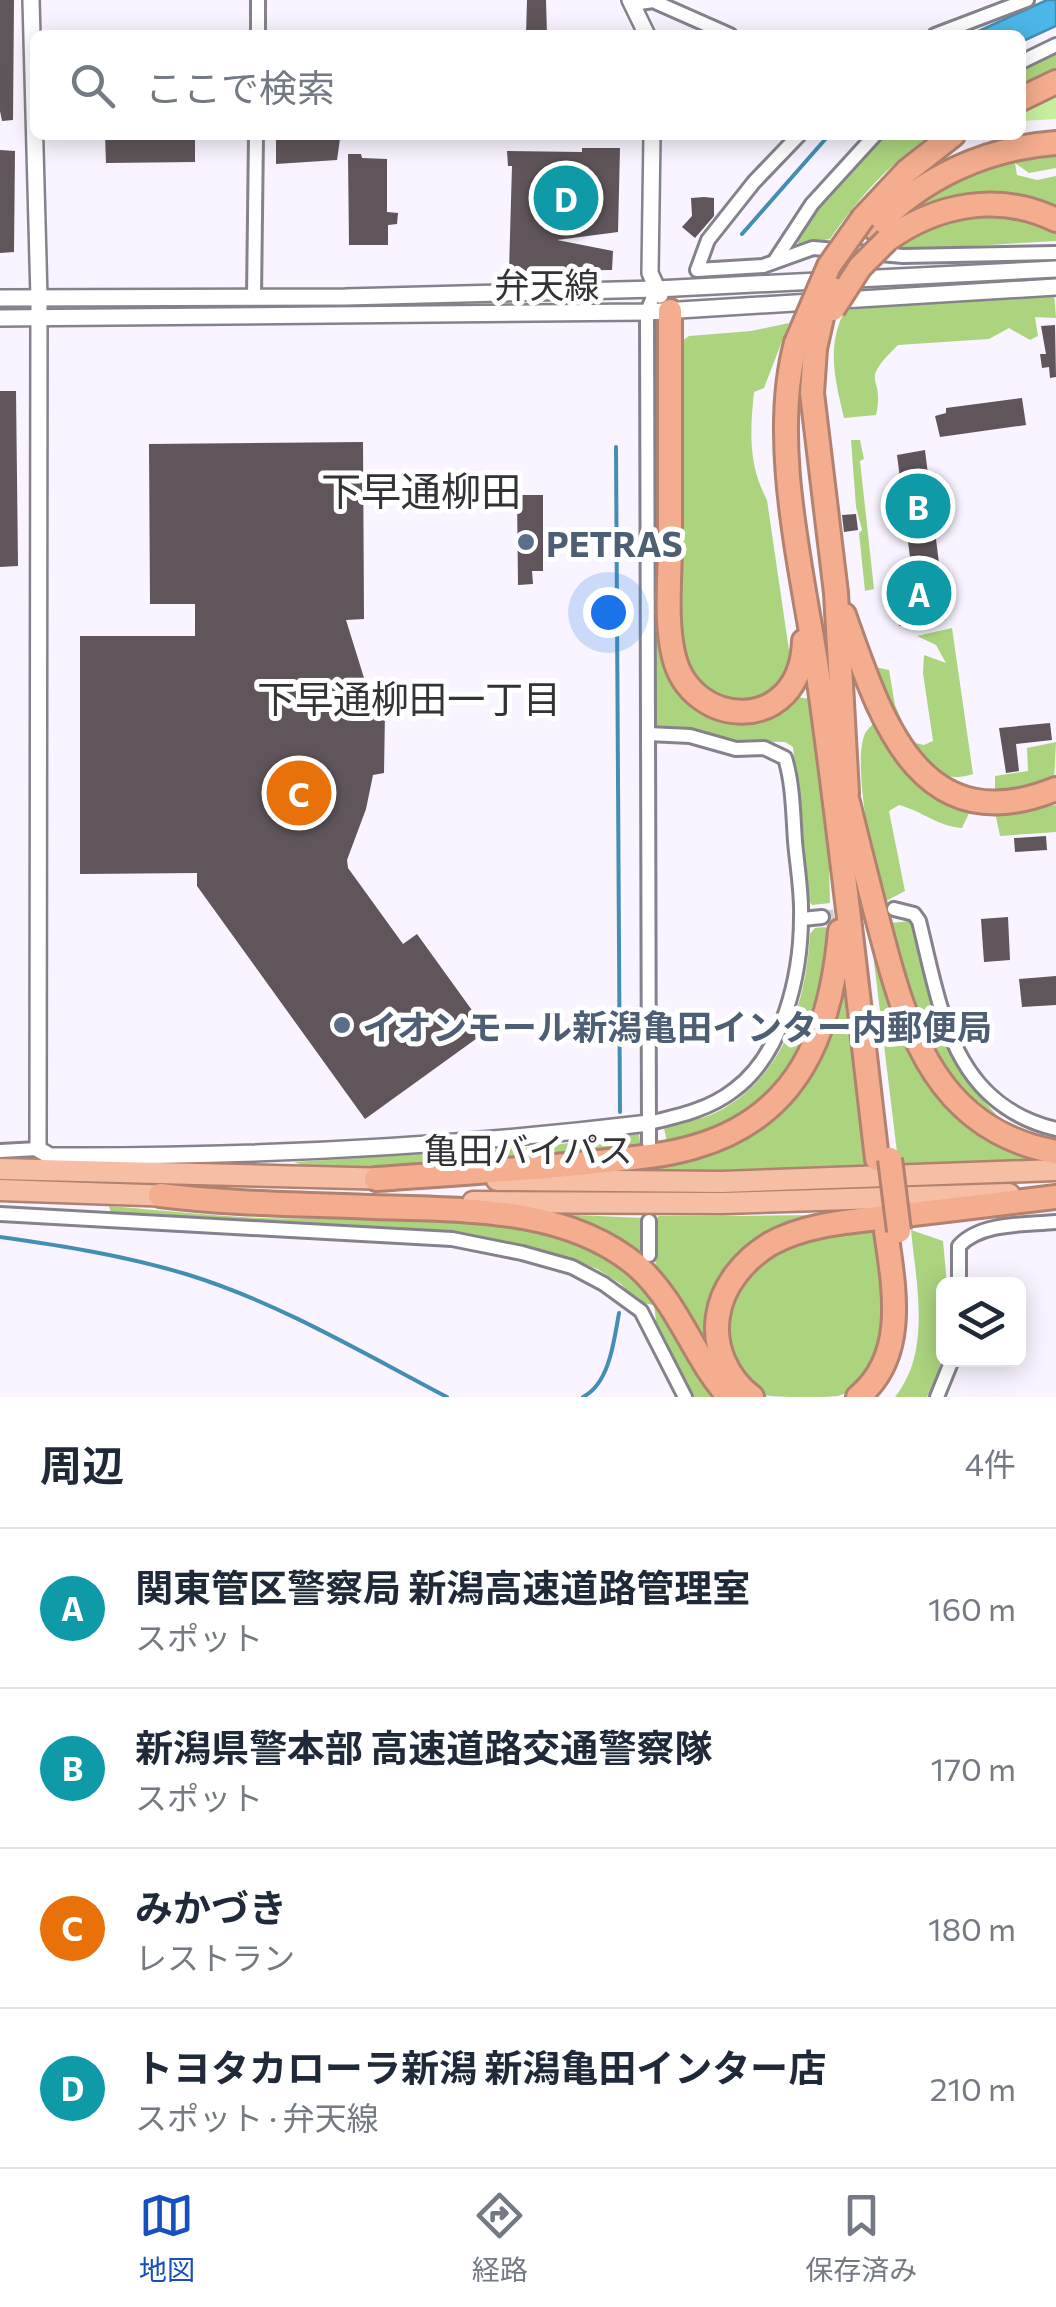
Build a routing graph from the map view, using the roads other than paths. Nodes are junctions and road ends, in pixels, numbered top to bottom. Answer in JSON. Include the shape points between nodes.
{"nodes":[{"id":1,"x":31,"y":0,"type":"edge"},
{"id":2,"x":258,"y":0,"type":"edge"},
{"id":3,"x":1027,"y":0,"type":"edge"},
{"id":4,"x":631,"y":2,"type":"edge"},
{"id":5,"x":32,"y":30,"type":"edge"},
{"id":6,"x":258,"y":30,"type":"edge"},
{"id":7,"x":645,"y":30,"type":"edge"},
{"id":8,"x":719,"y":30,"type":"edge"},
{"id":9,"x":948,"y":30,"type":"edge"},
{"id":10,"x":1056,"y":45,"type":"edge"},
{"id":11,"x":1026,"y":60,"type":"edge"},
{"id":12,"x":1056,"y":82,"type":"edge"},
{"id":13,"x":1026,"y":97,"type":"edge"},
{"id":14,"x":1056,"y":128,"type":"edge"},
{"id":15,"x":1026,"y":131,"type":"edge"},
{"id":16,"x":34,"y":140,"type":"edge"},
{"id":17,"x":256,"y":140,"type":"edge"},
{"id":18,"x":652,"y":140,"type":"edge"},
{"id":19,"x":793,"y":140,"type":"edge"},
{"id":20,"x":870,"y":140,"type":"edge"},
{"id":21,"x":947,"y":140,"type":"edge"},
{"id":22,"x":994,"y":140,"type":"edge"},
{"id":23,"x":1056,"y":143,"type":"edge"},
{"id":24,"x":1056,"y":220,"type":"edge"},
{"id":25,"x":874,"y":229,"type":"junction"},
{"id":26,"x":1056,"y":253,"type":"edge"},
{"id":27,"x":776,"y":259,"type":"junction"},
{"id":28,"x":1056,"y":269,"type":"edge"},
{"id":29,"x":1056,"y":287,"type":"edge"},
{"id":30,"x":656,"y":289,"type":"junction"},
{"id":31,"x":254,"y":296,"type":"junction"},
{"id":32,"x":0,"y":298,"type":"edge"},
{"id":33,"x":38,"y":298,"type":"junction"},
{"id":34,"x":658,"y":312,"type":"junction"},
{"id":35,"x":38,"y":317,"type":"junction"},
{"id":36,"x":0,"y":318,"type":"edge"},
{"id":37,"x":806,"y":346,"type":"junction"},
{"id":38,"x":836,"y":593,"type":"junction"},
{"id":39,"x":805,"y":598,"type":"junction"},
{"id":40,"x":648,"y":734,"type":"junction"},
{"id":41,"x":1056,"y":789,"type":"edge"},
{"id":42,"x":848,"y":802,"type":"junction"},
{"id":43,"x":839,"y":847,"type":"junction"},
{"id":44,"x":894,"y":908,"type":"dead end"},
{"id":45,"x":822,"y":917,"type":"tunnel mouth"},
{"id":46,"x":802,"y":919,"type":"junction"},
{"id":47,"x":650,"y":1123,"type":"junction"},
{"id":48,"x":1056,"y":1129,"type":"edge"},
{"id":49,"x":649,"y":1143,"type":"dead end"},
{"id":50,"x":38,"y":1149,"type":"junction"},
{"id":51,"x":0,"y":1151,"type":"edge"},
{"id":52,"x":1056,"y":1152,"type":"edge"},
{"id":53,"x":883,"y":1159,"type":"junction"},
{"id":54,"x":0,"y":1169,"type":"edge"},
{"id":55,"x":1056,"y":1170,"type":"edge"},
{"id":56,"x":376,"y":1179,"type":"junction"},
{"id":57,"x":0,"y":1190,"type":"edge"},
{"id":58,"x":160,"y":1195,"type":"junction"},
{"id":59,"x":1056,"y":1195,"type":"edge"},
{"id":60,"x":0,"y":1214,"type":"edge"},
{"id":61,"x":649,"y":1221,"type":"dead end"},
{"id":62,"x":1056,"y":1222,"type":"edge"},
{"id":63,"x":893,"y":1231,"type":"junction"},
{"id":64,"x":649,"y":1254,"type":"dead end"},
{"id":65,"x":959,"y":1277,"type":"edge"},
{"id":66,"x":649,"y":1303,"type":"dead end"},
{"id":67,"x":650,"y":1328,"type":"junction"},
{"id":68,"x":949,"y":1367,"type":"edge"},
{"id":69,"x":685,"y":1397,"type":"edge"},
{"id":70,"x":728,"y":1397,"type":"edge"},
{"id":71,"x":752,"y":1397,"type":"edge"},
{"id":72,"x":858,"y":1397,"type":"edge"},
{"id":73,"x":878,"y":1397,"type":"edge"},
{"id":74,"x":937,"y":1397,"type":"edge"}],
"edges":[{"from":1,"to":5,"type":"street"},
{"from":2,"to":6,"type":"street"},
{"from":3,"to":9,"type":"street"},
{"from":4,"to":7,"type":"street"},
{"from":4,"to":8,"type":"street","via":[[653,1]]},
{"from":10,"to":11,"type":"street"},
{"from":12,"to":13,"type":"highway"},
{"from":14,"to":15,"type":"highway"},
{"from":16,"to":33,"type":"street"},
{"from":17,"to":31,"type":"street"},
{"from":18,"to":30,"type":"street","via":[[650,273]]},
{"from":19,"to":27,"type":"street","via":[[708,240],[698,270],[763,266]]},
{"from":20,"to":27,"type":"street","via":[[812,204]]},
{"from":21,"to":25,"type":"highway","via":[[908,171]]},
{"from":22,"to":25,"type":"highway","via":[[933,163],[893,190]]},
{"from":23,"to":25,"type":"highway","via":[[948,172]]},
{"from":24,"to":25,"type":"highway","via":[[1022,207],[972,205]]},
{"from":25,"to":37,"type":"highway","bridge":true,"via":[[825,324]]},
{"from":25,"to":37,"type":"highway","bridge":true,"via":[[829,266]]},
{"from":26,"to":27,"type":"street","via":[[902,256],[813,248]]},
{"from":28,"to":30,"type":"street","name":"弁天線"},
{"from":29,"to":34,"type":"street","name":"弁天線"},
{"from":30,"to":31,"type":"street","name":"弁天線"},
{"from":30,"to":34,"type":"street"},
{"from":31,"to":33,"type":"street","name":"弁天線"},
{"from":32,"to":33,"type":"street","name":"弁天線"},
{"from":33,"to":35,"type":"street"},
{"from":34,"to":35,"type":"street","name":"弁天線"},
{"from":34,"to":39,"type":"highway","via":[[670,626],[675,663],[690,688],[734,711],[779,700],[802,663]]},
{"from":34,"to":40,"type":"street"},
{"from":35,"to":36,"type":"street","name":"弁天線"},
{"from":35,"to":50,"type":"street"},
{"from":37,"to":38,"type":"highway"},
{"from":37,"to":39,"type":"highway","via":[[789,369],[785,418]]},
{"from":38,"to":41,"type":"highway","via":[[881,716],[917,769],[981,801],[1018,802]]},
{"from":38,"to":42,"type":"highway"},
{"from":39,"to":43,"type":"highway"},
{"from":40,"to":46,"type":"street","via":[[764,748],[785,758]]},
{"from":40,"to":47,"type":"street"},
{"from":42,"to":52,"type":"highway","via":[[896,987],[923,1056],[945,1089],[986,1125]]},
{"from":42,"to":53,"type":"highway"},
{"from":43,"to":53,"type":"highway"},
{"from":43,"to":56,"type":"highway","via":[[840,931],[830,1006],[794,1080],[752,1120],[716,1140],[673,1152]]},
{"from":44,"to":48,"type":"street","via":[[919,922],[949,1038],[980,1087],[1017,1116]]},
{"from":45,"to":46,"type":"street"},
{"from":46,"to":47,"type":"street","via":[[788,999],[754,1071],[714,1103]]},
{"from":47,"to":49,"type":"street"},
{"from":47,"to":50,"type":"street","via":[[286,1154],[50,1156]]},
{"from":50,"to":51,"type":"street"},
{"from":53,"to":63,"type":"highway"},
{"from":54,"to":56,"type":"highway","name":"亀田バイパス"},
{"from":55,"to":56,"type":"highway","name":"亀田バイパス","via":[[722,1182]]},
{"from":57,"to":58,"type":"highway","name":"亀田バイパス"},
{"from":58,"to":59,"type":"highway","name":"亀田バイパス","via":[[723,1203]]},
{"from":58,"to":70,"type":"highway","via":[[460,1210],[572,1230],[622,1254],[654,1284]]},
{"from":59,"to":71,"type":"highway","via":[[838,1224],[770,1244],[734,1276],[717,1319],[724,1361]]},
{"from":60,"to":67,"type":"street","via":[[452,1239],[572,1267],[640,1311]]},
{"from":61,"to":64,"type":"street"},
{"from":62,"to":65,"type":"street","via":[[968,1236],[960,1246]]},
{"from":63,"to":72,"type":"highway","via":[[892,1336],[883,1366]]},
{"from":63,"to":73,"type":"highway","via":[[906,1278],[907,1328],[898,1365]]},
{"from":66,"to":67,"type":"street"},
{"from":67,"to":69,"type":"street"},
{"from":68,"to":74,"type":"street"}]}
